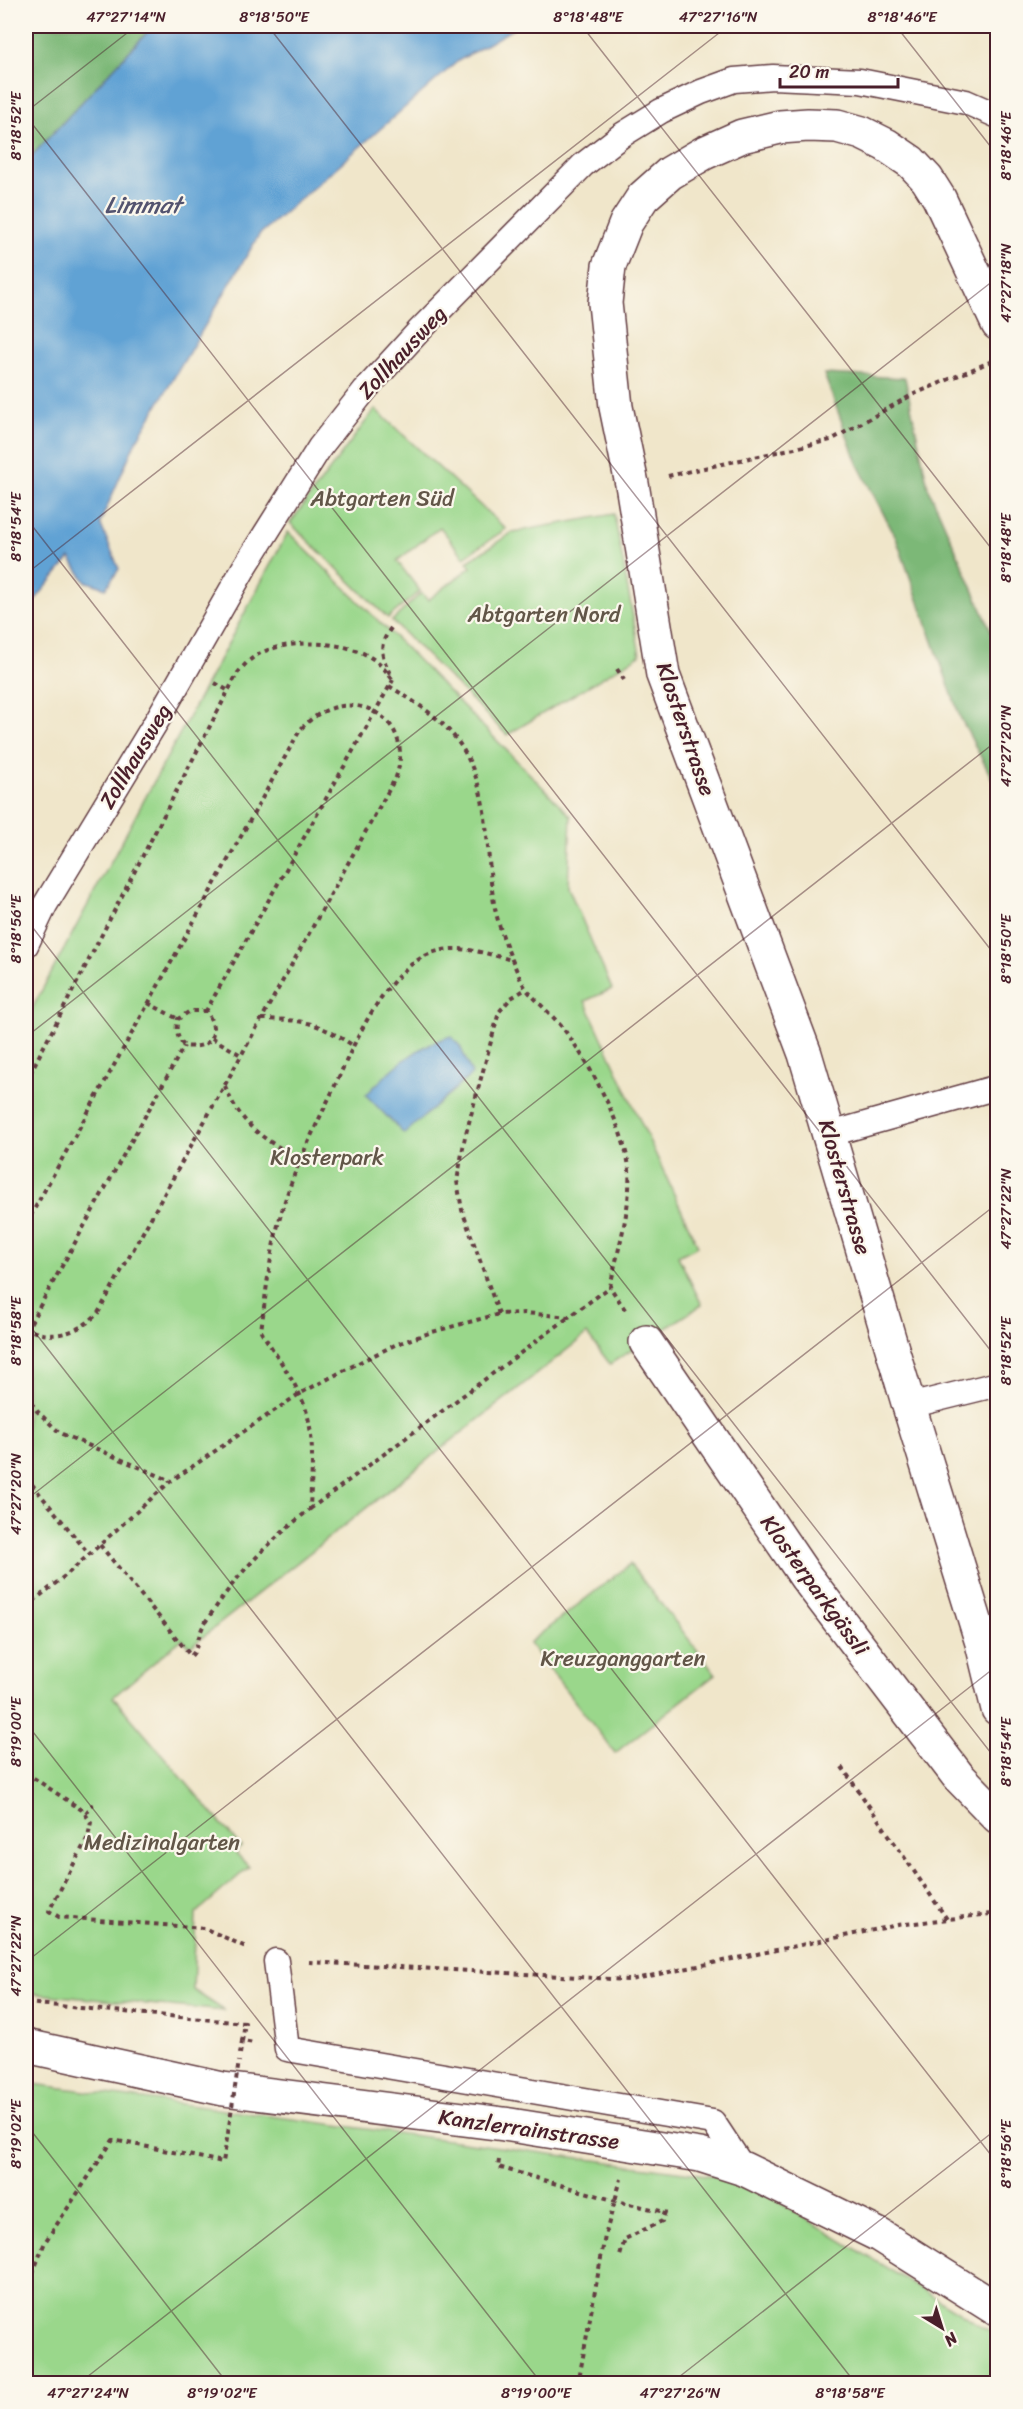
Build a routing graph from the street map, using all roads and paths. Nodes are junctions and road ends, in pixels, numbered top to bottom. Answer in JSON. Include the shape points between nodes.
{"nodes":[{"id":1,"x":998,"y":116,"type":"edge"},
{"id":2,"x":998,"y":324,"type":"edge"},
{"id":3,"x":998,"y":359,"type":"edge"},
{"id":4,"x":632,"y":484,"type":"junction"},
{"id":5,"x":391,"y":628,"type":"dead end"},
{"id":6,"x":393,"y":680,"type":"junction"},
{"id":7,"x":389,"y":686,"type":"junction"},
{"id":8,"x":375,"y":711,"type":"junction"},
{"id":9,"x":26,"y":945,"type":"edge"},
{"id":10,"x":512,"y":960,"type":"junction"},
{"id":11,"x":526,"y":989,"type":"junction"},
{"id":12,"x":148,"y":1003,"type":"junction"},
{"id":13,"x":206,"y":1011,"type":"junction"},
{"id":14,"x":178,"y":1019,"type":"junction"},
{"id":15,"x":261,"y":1019,"type":"junction"},
{"id":16,"x":212,"y":1038,"type":"junction"},
{"id":17,"x":184,"y":1046,"type":"junction"},
{"id":18,"x":354,"y":1046,"type":"junction"},
{"id":19,"x":241,"y":1055,"type":"junction"},
{"id":20,"x":26,"y":1081,"type":"edge"},
{"id":21,"x":225,"y":1085,"type":"junction"},
{"id":22,"x":998,"y":1087,"type":"edge"},
{"id":23,"x":830,"y":1134,"type":"junction"},
{"id":24,"x":300,"y":1158,"type":"junction"},
{"id":25,"x":26,"y":1224,"type":"edge"},
{"id":26,"x":610,"y":1287,"type":"junction"},
{"id":27,"x":499,"y":1314,"type":"junction"},
{"id":28,"x":569,"y":1317,"type":"junction"},
{"id":29,"x":26,"y":1329,"type":"edge"},
{"id":30,"x":646,"y":1342,"type":"joint"},
{"id":31,"x":998,"y":1384,"type":"edge"},
{"id":32,"x":300,"y":1394,"type":"junction"},
{"id":33,"x":26,"y":1395,"type":"edge"},
{"id":34,"x":909,"y":1406,"type":"junction"},
{"id":35,"x":26,"y":1477,"type":"edge"},
{"id":36,"x":171,"y":1481,"type":"junction"},
{"id":37,"x":310,"y":1509,"type":"junction"},
{"id":38,"x":100,"y":1545,"type":"junction"},
{"id":39,"x":89,"y":1554,"type":"junction"},
{"id":40,"x":26,"y":1607,"type":"edge"},
{"id":41,"x":998,"y":1709,"type":"edge"},
{"id":42,"x":842,"y":1767,"type":"dead end"},
{"id":43,"x":26,"y":1773,"type":"edge"},
{"id":44,"x":93,"y":1804,"type":"dead end"},
{"id":45,"x":86,"y":1814,"type":"junction"},
{"id":46,"x":998,"y":1817,"type":"edge"},
{"id":47,"x":998,"y":1913,"type":"edge"},
{"id":48,"x":947,"y":1919,"type":"junction"},
{"id":49,"x":276,"y":1961,"type":"junction"},
{"id":50,"x":26,"y":2003,"type":"edge"},
{"id":51,"x":242,"y":2041,"type":"dead end"},
{"id":52,"x":26,"y":2046,"type":"edge"},
{"id":53,"x":239,"y":2061,"type":"dead end"},
{"id":54,"x":504,"y":2124,"type":"junction"},
{"id":55,"x":744,"y":2169,"type":"junction"},
{"id":56,"x":620,"y":2189,"type":"dead end"},
{"id":57,"x":616,"y":2201,"type":"junction"},
{"id":58,"x":620,"y":2256,"type":"dead end"},
{"id":59,"x":26,"y":2290,"type":"edge"},
{"id":60,"x":998,"y":2310,"type":"edge"},
{"id":61,"x":578,"y":2384,"type":"edge"}],
"edges":[{"from":1,"to":9,"type":"lane","name":"Zollhausweg","via":[[966,102],[860,81],[773,77],[734,80],[661,111],[583,165],[411,340],[320,447],[45,905]]},
{"from":2,"to":4,"type":"street","name":"Klosterstrasse","via":[[939,198],[910,162],[862,133],[837,126],[780,126],[742,136],[670,173],[643,198],[626,223],[609,266],[606,303],[616,407]]},
{"from":3,"to":4,"type":"path","via":[[912,395],[831,440]]},
{"from":4,"to":23,"type":"street","name":"Klosterstrasse","via":[[663,675],[805,1054]]},
{"from":5,"to":6,"type":"path","via":[[382,640],[382,648]]},
{"from":6,"to":7,"type":"path"},
{"from":6,"to":20,"type":"path","via":[[380,663],[341,645],[286,646],[250,659],[237,674]]},
{"from":7,"to":8,"type":"path"},
{"from":7,"to":10,"type":"path","via":[[424,707],[448,729],[473,769],[487,821],[493,898]]},
{"from":8,"to":12,"type":"path","via":[[361,705],[334,706],[321,711],[300,730]]},
{"from":8,"to":13,"type":"path"},
{"from":8,"to":15,"type":"path","via":[[397,740],[400,759],[396,777]]},
{"from":10,"to":11,"type":"path"},
{"from":10,"to":18,"type":"path","via":[[447,948],[427,955],[408,968],[383,996]]},
{"from":11,"to":26,"type":"path","via":[[577,1049],[622,1140],[628,1196]]},
{"from":11,"to":27,"type":"path","via":[[499,1012],[457,1181],[462,1210]]},
{"from":12,"to":14,"type":"path"},
{"from":12,"to":25,"type":"path"},
{"from":13,"to":14,"type":"path","via":[[190,1011]]},
{"from":13,"to":16,"type":"path","via":[[213,1023]]},
{"from":14,"to":17,"type":"path","via":[[177,1034]]},
{"from":15,"to":18,"type":"path","via":[[314,1023]]},
{"from":15,"to":19,"type":"path"},
{"from":16,"to":17,"type":"path","via":[[201,1046]]},
{"from":16,"to":19,"type":"path"},
{"from":17,"to":29,"type":"path"},
{"from":18,"to":24,"type":"path"},
{"from":19,"to":21,"type":"path"},
{"from":21,"to":24,"type":"path","via":[[236,1108],[258,1134]]},
{"from":21,"to":29,"type":"path","via":[[90,1322],[57,1335]]},
{"from":22,"to":23,"type":"lane"},
{"from":23,"to":34,"type":"street","name":"Klosterstrasse"},
{"from":24,"to":32,"type":"path","via":[[277,1230],[261,1331]]},
{"from":26,"to":28,"type":"path"},
{"from":26,"to":30,"type":"path"},
{"from":27,"to":28,"type":"path"},
{"from":27,"to":32,"type":"path","via":[[397,1344]]},
{"from":28,"to":37,"type":"path"},
{"from":30,"to":46,"type":"street","name":"Klosterparkgässli","via":[[806,1577],[958,1776]]},
{"from":31,"to":34,"type":"lane"},
{"from":32,"to":36,"type":"path"},
{"from":32,"to":37,"type":"path","via":[[310,1437]]},
{"from":33,"to":36,"type":"path","via":[[60,1433]]},
{"from":34,"to":41,"type":"street","name":"Klosterstrasse","via":[[982,1643]]},
{"from":35,"to":39,"type":"path"},
{"from":36,"to":38,"type":"path"},
{"from":37,"to":38,"type":"path","via":[[278,1535],[230,1586],[201,1630],[191,1656]]},
{"from":38,"to":39,"type":"path"},
{"from":39,"to":40,"type":"path"},
{"from":42,"to":48,"type":"path"},
{"from":43,"to":45,"type":"path"},
{"from":44,"to":45,"type":"path"},
{"from":45,"to":49,"type":"path","via":[[91,1821],[88,1837],[49,1911],[59,1917],[204,1928]]},
{"from":47,"to":48,"type":"path"},
{"from":48,"to":49,"type":"path","via":[[898,1925],[630,1980]]},
{"from":49,"to":55,"type":"lane","via":[[287,2049],[713,2122]]},
{"from":50,"to":51,"type":"path","via":[[245,2023]]},
{"from":52,"to":54,"type":"street","name":"Kanzlerrainstrasse","via":[[223,2089]]},
{"from":53,"to":59,"type":"path","bridge":true,"via":[[224,2162],[113,2140],[45,2242]]},
{"from":54,"to":55,"type":"street","name":"Kanzlerrainstrasse","via":[[700,2155]]},
{"from":54,"to":57,"type":"path","via":[[498,2167]]},
{"from":55,"to":60,"type":"street","name":"Kanzlerrainstrasse","via":[[879,2235]]},
{"from":56,"to":57,"type":"path"},
{"from":57,"to":58,"type":"path","via":[[665,2212],[662,2221],[625,2239]]},
{"from":57,"to":61,"type":"path","via":[[605,2236]]}]}
